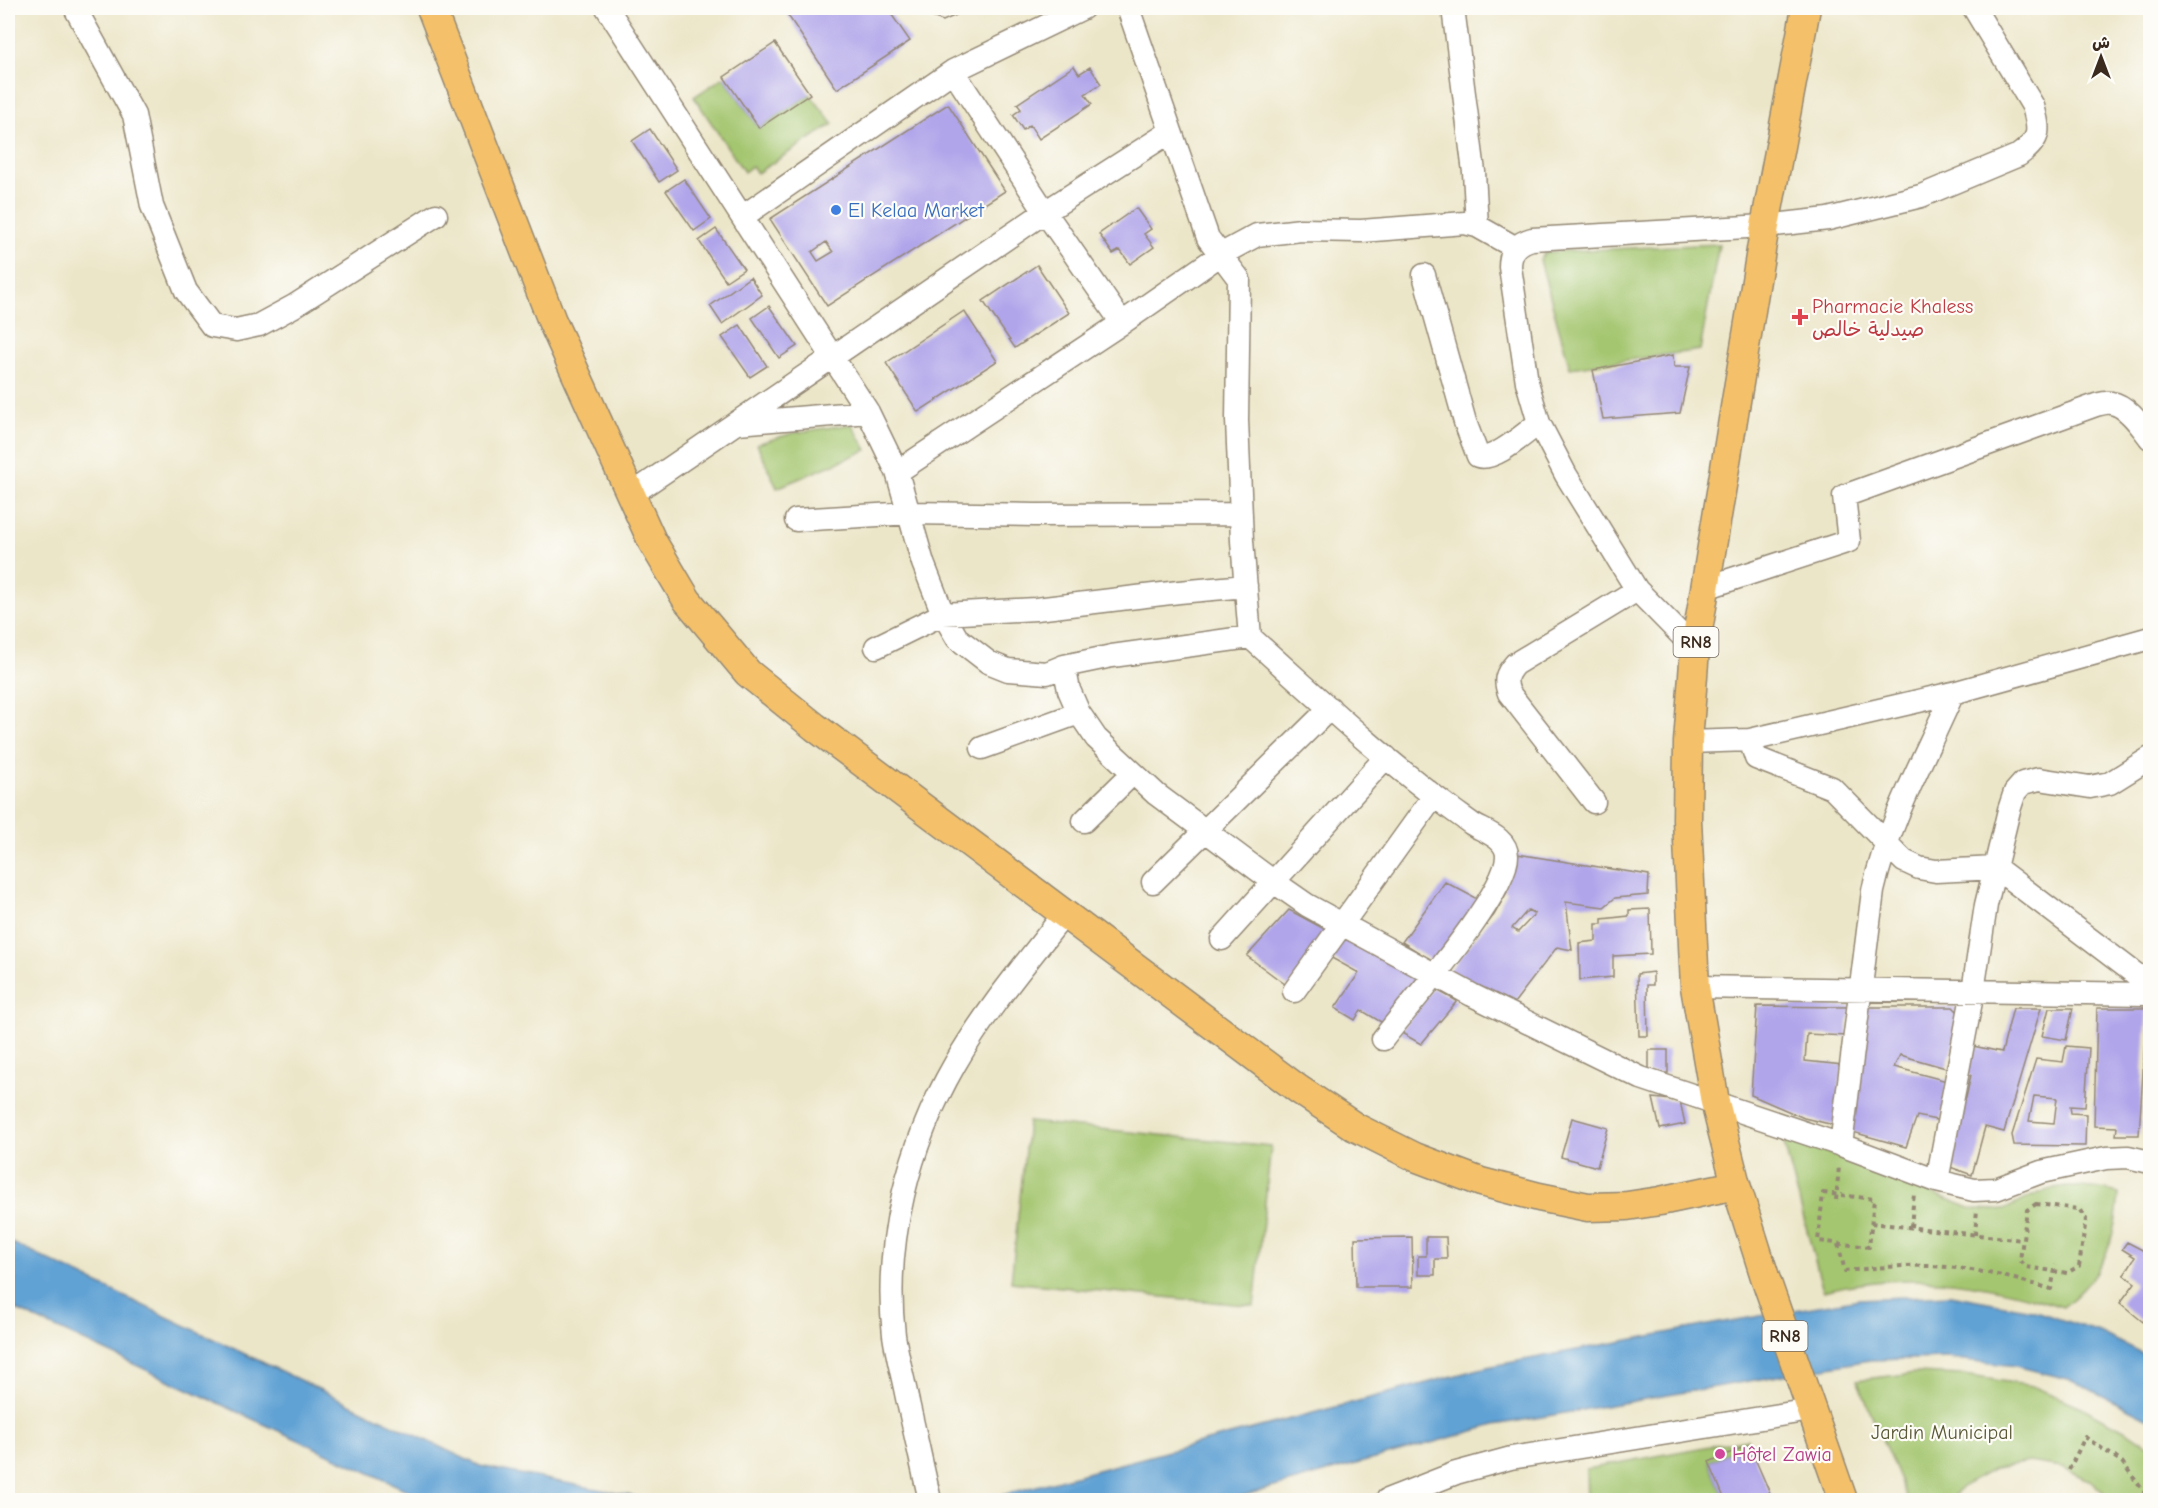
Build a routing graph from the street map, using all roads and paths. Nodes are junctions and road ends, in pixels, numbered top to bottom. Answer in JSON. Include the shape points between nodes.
{"nodes":[{"id":1,"x":75,"y":8,"type":"edge"},
{"id":2,"x":431,"y":8,"type":"edge"},
{"id":3,"x":607,"y":8,"type":"edge"},
{"id":4,"x":1083,"y":8,"type":"edge"},
{"id":5,"x":1128,"y":8,"type":"edge"},
{"id":6,"x":1453,"y":8,"type":"edge"},
{"id":7,"x":1806,"y":8,"type":"edge"},
{"id":8,"x":1974,"y":8,"type":"edge"},
{"id":9,"x":953,"y":71,"type":"junction"},
{"id":10,"x":1170,"y":132,"type":"junction"},
{"id":11,"x":1045,"y":212,"type":"junction"},
{"id":12,"x":436,"y":215,"type":"dead end"},
{"id":13,"x":742,"y":217,"type":"junction"},
{"id":14,"x":1478,"y":226,"type":"junction"},
{"id":15,"x":1765,"y":226,"type":"junction"},
{"id":16,"x":1516,"y":248,"type":"junction"},
{"id":17,"x":1220,"y":255,"type":"junction"},
{"id":18,"x":1424,"y":275,"type":"dead end"},
{"id":19,"x":1122,"y":323,"type":"junction"},
{"id":20,"x":833,"y":357,"type":"junction"},
{"id":21,"x":868,"y":412,"type":"junction"},
{"id":22,"x":736,"y":423,"type":"junction"},
{"id":23,"x":1539,"y":423,"type":"junction"},
{"id":24,"x":2151,"y":438,"type":"edge"},
{"id":25,"x":897,"y":472,"type":"junction"},
{"id":26,"x":632,"y":494,"type":"junction"},
{"id":27,"x":910,"y":513,"type":"junction"},
{"id":28,"x":1241,"y":514,"type":"junction"},
{"id":29,"x":796,"y":519,"type":"dead end"},
{"id":30,"x":1246,"y":586,"type":"junction"},
{"id":31,"x":1705,"y":588,"type":"junction"},
{"id":32,"x":1637,"y":590,"type":"junction"},
{"id":33,"x":943,"y":614,"type":"junction"},
{"id":34,"x":1250,"y":637,"type":"junction"},
{"id":35,"x":2151,"y":638,"type":"edge"},
{"id":36,"x":876,"y":647,"type":"dead end"},
{"id":37,"x":1695,"y":649,"type":"junction"},
{"id":38,"x":1064,"y":666,"type":"junction"},
{"id":39,"x":1953,"y":693,"type":"junction"},
{"id":40,"x":1330,"y":708,"type":"junction"},
{"id":41,"x":1079,"y":713,"type":"junction"},
{"id":42,"x":1750,"y":740,"type":"junction"},
{"id":43,"x":1688,"y":742,"type":"junction"},
{"id":44,"x":981,"y":748,"type":"dead end"},
{"id":45,"x":1386,"y":757,"type":"junction"},
{"id":46,"x":2151,"y":758,"type":"edge"},
{"id":47,"x":1133,"y":773,"type":"junction"},
{"id":48,"x":1434,"y":796,"type":"junction"},
{"id":49,"x":1594,"y":802,"type":"dead end"},
{"id":50,"x":1084,"y":821,"type":"dead end"},
{"id":51,"x":1204,"y":830,"type":"junction"},
{"id":52,"x":1886,"y":841,"type":"junction"},
{"id":53,"x":1996,"y":868,"type":"junction"},
{"id":54,"x":1153,"y":882,"type":"dead end"},
{"id":55,"x":1274,"y":882,"type":"junction"},
{"id":56,"x":1065,"y":913,"type":"junction"},
{"id":57,"x":1343,"y":924,"type":"junction"},
{"id":58,"x":1222,"y":939,"type":"dead end"},
{"id":59,"x":1434,"y":974,"type":"junction"},
{"id":60,"x":2151,"y":985,"type":"edge"},
{"id":61,"x":1695,"y":987,"type":"junction"},
{"id":62,"x":1860,"y":990,"type":"junction"},
{"id":63,"x":1294,"y":991,"type":"dead end"},
{"id":64,"x":1973,"y":992,"type":"junction"},
{"id":65,"x":2151,"y":993,"type":"edge"},
{"id":66,"x":1383,"y":1038,"type":"dead end"},
{"id":67,"x":1715,"y":1102,"type":"junction"},
{"id":68,"x":1841,"y":1145,"type":"junction"},
{"id":69,"x":2151,"y":1162,"type":"edge"},
{"id":70,"x":1937,"y":1181,"type":"junction"},
{"id":71,"x":1736,"y":1185,"type":"junction"},
{"id":72,"x":1915,"y":1186,"type":"dead end"},
{"id":73,"x":1836,"y":1197,"type":"junction"},
{"id":74,"x":1871,"y":1222,"type":"junction"},
{"id":75,"x":1911,"y":1227,"type":"junction"},
{"id":76,"x":2023,"y":1240,"type":"junction"},
{"id":77,"x":1838,"y":1244,"type":"junction"},
{"id":78,"x":2056,"y":1265,"type":"dead end"},
{"id":79,"x":2055,"y":1272,"type":"junction"},
{"id":80,"x":1808,"y":1402,"type":"junction"},
{"id":81,"x":2069,"y":1470,"type":"dead end"},
{"id":82,"x":929,"y":1496,"type":"edge"},
{"id":83,"x":1387,"y":1500,"type":"edge"},
{"id":84,"x":1843,"y":1500,"type":"edge"},
{"id":85,"x":2151,"y":1500,"type":"edge"}],
"edges":[{"from":1,"to":12,"type":"street","via":[[134,115],[152,206],[186,291],[212,326],[236,330],[259,325]]},
{"from":2,"to":26,"type":"main road","via":[[552,321]]},
{"from":3,"to":13,"type":"street"},
{"from":4,"to":9,"type":"street"},
{"from":5,"to":10,"type":"street"},
{"from":6,"to":14,"type":"street"},
{"from":7,"to":15,"type":"main road","number":"RN8"},
{"from":8,"to":15,"type":"street","via":[[2033,106],[2037,122],[2032,145],[2019,155],[1921,196],[1828,219]]},
{"from":9,"to":11,"type":"street"},
{"from":9,"to":13,"type":"street"},
{"from":10,"to":11,"type":"street"},
{"from":10,"to":17,"type":"street","via":[[1208,238]]},
{"from":11,"to":19,"type":"street"},
{"from":11,"to":20,"type":"street"},
{"from":13,"to":20,"type":"street"},
{"from":14,"to":16,"type":"street"},
{"from":14,"to":17,"type":"street","via":[[1301,230],[1257,235]]},
{"from":15,"to":16,"type":"street","via":[[1532,239]]},
{"from":15,"to":31,"type":"main road","number":"RN8"},
{"from":16,"to":23,"type":"street","via":[[1510,267],[1527,382]]},
{"from":17,"to":19,"type":"street"},
{"from":17,"to":28,"type":"street","via":[[1239,279],[1237,420]]},
{"from":18,"to":23,"type":"street","via":[[1478,456],[1496,454]]},
{"from":19,"to":25,"type":"street"},
{"from":20,"to":21,"type":"street"},
{"from":20,"to":22,"type":"street"},
{"from":21,"to":22,"type":"street"},
{"from":21,"to":25,"type":"street"},
{"from":22,"to":26,"type":"street"},
{"from":23,"to":32,"type":"street"},
{"from":24,"to":31,"type":"street","via":[[2123,408],[2110,403],[2096,405],[1844,496],[1849,541]]},
{"from":25,"to":27,"type":"street"},
{"from":26,"to":56,"type":"main road","via":[[652,541],[687,600],[748,673]]},
{"from":27,"to":28,"type":"street"},
{"from":27,"to":29,"type":"street"},
{"from":27,"to":33,"type":"street","via":[[923,564]]},
{"from":28,"to":30,"type":"street"},
{"from":30,"to":33,"type":"street","via":[[1036,609]]},
{"from":30,"to":34,"type":"street"},
{"from":31,"to":37,"type":"main road","number":"RN8"},
{"from":32,"to":37,"type":"street"},
{"from":32,"to":49,"type":"street","via":[[1515,664],[1507,676],[1509,693]]},
{"from":33,"to":36,"type":"street"},
{"from":33,"to":38,"type":"street","via":[[957,638],[988,662],[1027,672],[1047,673]]},
{"from":34,"to":38,"type":"street"},
{"from":34,"to":40,"type":"street"},
{"from":35,"to":39,"type":"street"},
{"from":37,"to":43,"type":"main road","number":"RN8"},
{"from":38,"to":41,"type":"street"},
{"from":39,"to":42,"type":"street"},
{"from":39,"to":52,"type":"street"},
{"from":40,"to":45,"type":"street"},
{"from":40,"to":51,"type":"street"},
{"from":41,"to":44,"type":"street"},
{"from":41,"to":47,"type":"street","via":[[1096,738]]},
{"from":42,"to":43,"type":"street"},
{"from":42,"to":52,"type":"street","via":[[1756,758],[1832,789]]},
{"from":43,"to":61,"type":"main road","number":"RN8","via":[[1687,820]]},
{"from":45,"to":48,"type":"street"},
{"from":45,"to":55,"type":"street"},
{"from":46,"to":53,"type":"street","via":[[2110,783],[2090,787],[2039,779],[2023,783],[2008,810]]},
{"from":47,"to":50,"type":"street"},
{"from":47,"to":51,"type":"street"},
{"from":48,"to":57,"type":"street"},
{"from":48,"to":59,"type":"street","via":[[1499,840],[1507,854],[1494,893]]},
{"from":51,"to":54,"type":"street"},
{"from":51,"to":55,"type":"street"},
{"from":52,"to":53,"type":"street","via":[[1905,861],[1919,868]]},
{"from":52,"to":62,"type":"street","via":[[1873,891]]},
{"from":53,"to":60,"type":"street"},
{"from":53,"to":64,"type":"street","via":[[1986,905]]},
{"from":55,"to":57,"type":"street"},
{"from":55,"to":58,"type":"street"},
{"from":56,"to":71,"type":"main road","via":[[1298,1089],[1355,1127],[1415,1157],[1481,1182],[1588,1207],[1627,1206]]},
{"from":56,"to":82,"type":"street","via":[[986,1016],[955,1064],[930,1110],[908,1175],[895,1243],[894,1336]]},
{"from":57,"to":59,"type":"street"},
{"from":57,"to":63,"type":"street"},
{"from":59,"to":66,"type":"street"},
{"from":59,"to":67,"type":"street","via":[[1641,1078]]},
{"from":61,"to":62,"type":"street"},
{"from":61,"to":67,"type":"main road","number":"RN8"},
{"from":62,"to":64,"type":"street"},
{"from":62,"to":68,"type":"street"},
{"from":64,"to":65,"type":"street"},
{"from":64,"to":70,"type":"street"},
{"from":67,"to":68,"type":"street"},
{"from":67,"to":71,"type":"main road","number":"RN8"},
{"from":68,"to":70,"type":"street"},
{"from":68,"to":73,"type":"path"},
{"from":69,"to":70,"type":"street","via":[[2106,1158],[2041,1172],[1996,1189],[1974,1190]]},
{"from":71,"to":80,"type":"main road","number":"RN8"},
{"from":72,"to":75,"type":"path"},
{"from":73,"to":74,"type":"path","via":[[1874,1199]]},
{"from":73,"to":77,"type":"path","via":[[1823,1193],[1818,1242]]},
{"from":74,"to":75,"type":"path"},
{"from":74,"to":77,"type":"path","via":[[1869,1246]]},
{"from":75,"to":76,"type":"path"},
{"from":76,"to":79,"type":"path","via":[[2020,1260],[2026,1267]]},
{"from":76,"to":79,"type":"path","via":[[2027,1210],[2036,1204],[2079,1209],[2086,1219],[2079,1266],[2067,1273]]},
{"from":77,"to":79,"type":"path","via":[[1845,1271],[1929,1266],[2051,1288]]},
{"from":78,"to":79,"type":"path"},
{"from":80,"to":83,"type":"street","via":[[1510,1458],[1456,1473]]},
{"from":80,"to":84,"type":"main road","number":"RN8"},
{"from":81,"to":85,"type":"path","via":[[2085,1437],[2122,1462]]}]}
